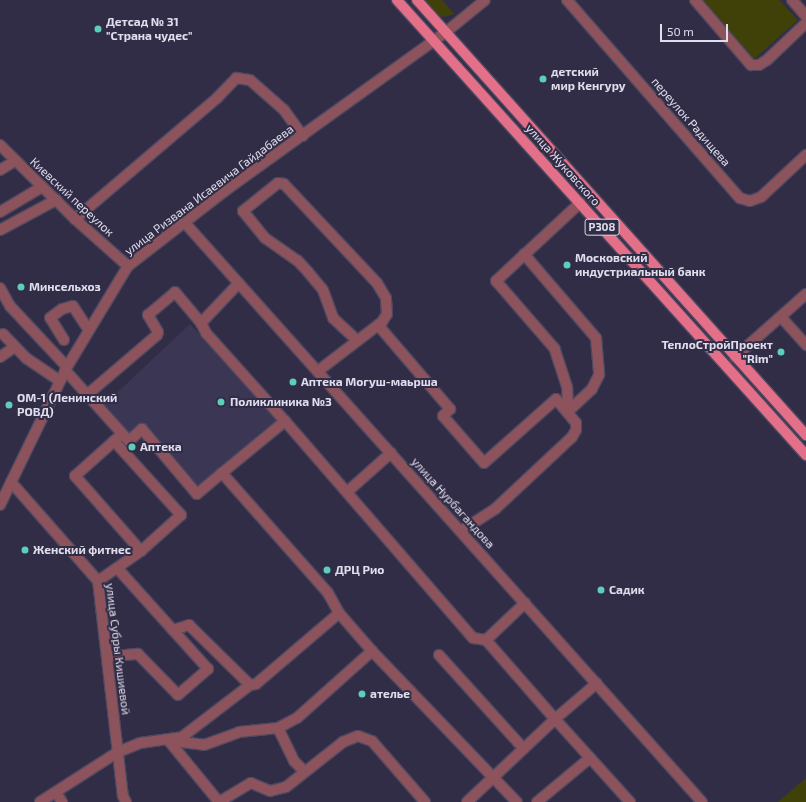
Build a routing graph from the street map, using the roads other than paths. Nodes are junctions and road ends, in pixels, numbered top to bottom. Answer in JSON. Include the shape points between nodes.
{"nodes":[{"id":1,"x":397,"y":0,"type":"edge"},
{"id":2,"x":417,"y":0,"type":"edge"},
{"id":3,"x":485,"y":0,"type":"edge"},
{"id":4,"x":567,"y":0,"type":"edge"},
{"id":5,"x":695,"y":0,"type":"edge"},
{"id":6,"x":792,"y":0,"type":"edge"},
{"id":7,"x":806,"y":16,"type":"edge"},
{"id":8,"x":806,"y":23,"type":"edge"},
{"id":9,"x":446,"y":32,"type":"junction"},
{"id":10,"x":432,"y":40,"type":"junction"},
{"id":11,"x":303,"y":136,"type":"junction"},
{"id":12,"x":0,"y":145,"type":"edge"},
{"id":13,"x":806,"y":155,"type":"edge"},
{"id":14,"x":15,"y":161,"type":"junction"},
{"id":15,"x":0,"y":170,"type":"edge"},
{"id":16,"x":42,"y":187,"type":"junction"},
{"id":17,"x":56,"y":200,"type":"junction"},
{"id":18,"x":580,"y":203,"type":"junction"},
{"id":19,"x":0,"y":212,"type":"edge"},
{"id":20,"x":75,"y":218,"type":"junction"},
{"id":21,"x":185,"y":223,"type":"junction"},
{"id":22,"x":0,"y":230,"type":"edge"},
{"id":23,"x":524,"y":254,"type":"junction"},
{"id":24,"x":128,"y":266,"type":"junction"},
{"id":25,"x":239,"y":283,"type":"junction"},
{"id":26,"x":0,"y":288,"type":"edge"},
{"id":27,"x":806,"y":294,"type":"edge"},
{"id":28,"x":781,"y":317,"type":"junction"},
{"id":29,"x":201,"y":323,"type":"junction"},
{"id":30,"x":378,"y":325,"type":"junction"},
{"id":31,"x":88,"y":329,"type":"junction"},
{"id":32,"x":3,"y":334,"type":"dead end"},
{"id":33,"x":64,"y":340,"type":"dead end"},
{"id":34,"x":357,"y":340,"type":"junction"},
{"id":35,"x":806,"y":345,"type":"edge"},
{"id":36,"x":15,"y":347,"type":"junction"},
{"id":37,"x":0,"y":357,"type":"edge"},
{"id":38,"x":735,"y":357,"type":"junction"},
{"id":39,"x":66,"y":368,"type":"junction"},
{"id":40,"x":318,"y":371,"type":"junction"},
{"id":41,"x":60,"y":381,"type":"junction"},
{"id":42,"x":88,"y":394,"type":"junction"},
{"id":43,"x":568,"y":411,"type":"junction"},
{"id":44,"x":285,"y":421,"type":"junction"},
{"id":45,"x":122,"y":434,"type":"junction"},
{"id":46,"x":806,"y":436,"type":"edge"},
{"id":47,"x":114,"y":441,"type":"junction"},
{"id":48,"x":391,"y":453,"type":"junction"},
{"id":49,"x":806,"y":455,"type":"edge"},
{"id":50,"x":222,"y":473,"type":"junction"},
{"id":51,"x":11,"y":482,"type":"junction"},
{"id":52,"x":347,"y":492,"type":"junction"},
{"id":53,"x":0,"y":505,"type":"edge"},
{"id":54,"x":461,"y":531,"type":"junction"},
{"id":55,"x":141,"y":551,"type":"junction"},
{"id":56,"x":117,"y":568,"type":"junction"},
{"id":57,"x":98,"y":581,"type":"junction"},
{"id":58,"x":525,"y":603,"type":"junction"},
{"id":59,"x":339,"y":613,"type":"junction"},
{"id":60,"x":173,"y":630,"type":"junction"},
{"id":61,"x":486,"y":640,"type":"junction"},
{"id":62,"x":372,"y":651,"type":"junction"},
{"id":63,"x":439,"y":655,"type":"dead end"},
{"id":64,"x":107,"y":657,"type":"junction"},
{"id":65,"x":250,"y":684,"type":"junction"},
{"id":66,"x":597,"y":684,"type":"junction"},
{"id":67,"x":555,"y":719,"type":"junction"},
{"id":68,"x":278,"y":728,"type":"junction"},
{"id":69,"x":169,"y":741,"type":"junction"},
{"id":70,"x":523,"y":748,"type":"junction"},
{"id":71,"x":118,"y":752,"type":"junction"},
{"id":72,"x":590,"y":758,"type":"junction"},
{"id":73,"x":304,"y":771,"type":"junction"},
{"id":74,"x":493,"y":776,"type":"junction"},
{"id":75,"x":56,"y":792,"type":"junction"},
{"id":76,"x":627,"y":801,"type":"edge"},
{"id":77,"x":40,"y":802,"type":"edge"},
{"id":78,"x":62,"y":802,"type":"edge"},
{"id":79,"x":126,"y":802,"type":"edge"},
{"id":80,"x":219,"y":802,"type":"edge"},
{"id":81,"x":425,"y":802,"type":"edge"},
{"id":82,"x":467,"y":802,"type":"edge"},
{"id":83,"x":517,"y":802,"type":"edge"},
{"id":84,"x":537,"y":802,"type":"edge"},
{"id":85,"x":702,"y":802,"type":"edge"}],
"edges":[{"from":1,"to":10,"type":"main road","name":"улица Жуковского","number":"P308"},
{"from":2,"to":9,"type":"main road","number":"P308"},
{"from":3,"to":9,"type":"street","name":"улица Ризвана Исаевича Гайдабаева"},
{"from":4,"to":13,"type":"street","name":"переулок Радищева","via":[[740,198],[750,201],[761,198]]},
{"from":5,"to":8,"type":"street","via":[[751,65],[759,65],[767,60]]},
{"from":6,"to":7,"type":"street"},
{"from":9,"to":10,"type":"street","name":"улица Ризвана Исаевича Гайдабаева"},
{"from":9,"to":38,"type":"main road","number":"P308"},
{"from":10,"to":11,"type":"street","name":"улица Ризвана Исаевича Гайдабаева"},
{"from":10,"to":18,"type":"main road","name":"улица Жуковского","number":"P308"},
{"from":11,"to":20,"type":"street","via":[[284,110],[250,80],[236,78],[217,98]]},
{"from":11,"to":21,"type":"street","name":"улица Ризвана Исаевича Гайдабаева"},
{"from":12,"to":14,"type":"street","name":"Киевский переулок"},
{"from":14,"to":15,"type":"street"},
{"from":14,"to":16,"type":"street","name":"Киевский переулок"},
{"from":16,"to":17,"type":"street","name":"Киевский переулок"},
{"from":16,"to":19,"type":"street"},
{"from":17,"to":20,"type":"street","name":"Киевский переулок"},
{"from":17,"to":22,"type":"street"},
{"from":18,"to":23,"type":"street"},
{"from":18,"to":49,"type":"main road","name":"улица Жуковского","number":"P308"},
{"from":20,"to":24,"type":"street","name":"Киевский переулок"},
{"from":21,"to":24,"type":"street","name":"улица Ризвана Исаевича Гайдабаева"},
{"from":21,"to":25,"type":"street","name":"улица Нурбагандова"},
{"from":23,"to":43,"type":"street","via":[[498,277],[497,283],[555,348],[567,387]]},
{"from":23,"to":43,"type":"street","via":[[596,338],[599,375],[592,389]]},
{"from":24,"to":31,"type":"street","name":"улица Ризвана Исаевича Гайдабаева"},
{"from":25,"to":29,"type":"street"},
{"from":25,"to":40,"type":"street","name":"улица Нурбагандова"},
{"from":26,"to":39,"type":"street","via":[[10,306]]},
{"from":27,"to":28,"type":"street"},
{"from":28,"to":35,"type":"street"},
{"from":28,"to":38,"type":"street"},
{"from":29,"to":42,"type":"street","via":[[175,292],[148,314],[158,332],[157,335]]},
{"from":29,"to":44,"type":"street","via":[[206,333]]},
{"from":30,"to":34,"type":"street"},
{"from":30,"to":34,"type":"street","via":[[387,314],[386,298],[377,283],[284,184],[277,184],[243,211],[265,238],[297,260],[308,272],[323,290],[333,318]]},
{"from":30,"to":43,"type":"street","via":[[450,409],[443,416],[484,463],[556,399]]},
{"from":31,"to":33,"type":"street","via":[[72,306],[62,309],[50,318]]},
{"from":31,"to":39,"type":"street","name":"улица Ризвана Исаевича Гайдабаева"},
{"from":32,"to":36,"type":"street"},
{"from":34,"to":40,"type":"street"},
{"from":36,"to":37,"type":"street"},
{"from":36,"to":41,"type":"street","via":[[26,358]]},
{"from":38,"to":46,"type":"main road","number":"P308"},
{"from":39,"to":41,"type":"street","name":"улица Ризвана Исаевича Гайдабаева"},
{"from":39,"to":42,"type":"street"},
{"from":40,"to":48,"type":"street","name":"улица Нурбагандова"},
{"from":41,"to":51,"type":"street","name":"улица Ризвана Исаевича Гайдабаева"},
{"from":42,"to":45,"type":"street"},
{"from":43,"to":54,"type":"street","via":[[576,423],[572,438],[495,509]]},
{"from":44,"to":50,"type":"street"},
{"from":44,"to":52,"type":"street"},
{"from":45,"to":47,"type":"street"},
{"from":45,"to":50,"type":"street","via":[[129,441],[142,429],[196,494]]},
{"from":47,"to":55,"type":"street","via":[[75,476]]},
{"from":47,"to":55,"type":"street","via":[[181,515]]},
{"from":48,"to":52,"type":"street"},
{"from":48,"to":54,"type":"street","name":"улица Нурбагандова"},
{"from":50,"to":59,"type":"street","via":[[328,593]]},
{"from":51,"to":53,"type":"street","name":"улица Ризвана Исаевича Гайдабаева"},
{"from":51,"to":57,"type":"street","name":"улица Субры Кишиевой"},
{"from":52,"to":61,"type":"street","via":[[473,638]]},
{"from":54,"to":58,"type":"street","name":"улица Нурбагандова"},
{"from":55,"to":56,"type":"street"},
{"from":56,"to":57,"type":"street"},
{"from":56,"to":60,"type":"street"},
{"from":57,"to":64,"type":"street","name":"улица Субры Кишиевой"},
{"from":58,"to":61,"type":"street"},
{"from":58,"to":66,"type":"street","name":"улица Нурбагандова"},
{"from":59,"to":62,"type":"street"},
{"from":59,"to":65,"type":"street","via":[[256,684]]},
{"from":60,"to":64,"type":"street","via":[[208,669],[178,695],[138,654]]},
{"from":60,"to":65,"type":"street","via":[[190,625]]},
{"from":61,"to":67,"type":"street"},
{"from":62,"to":68,"type":"street","via":[[297,718]]},
{"from":62,"to":74,"type":"street"},
{"from":63,"to":70,"type":"street"},
{"from":64,"to":71,"type":"street","name":"улица Субры Кишиевой"},
{"from":65,"to":69,"type":"street","via":[[182,737]]},
{"from":66,"to":67,"type":"street"},
{"from":66,"to":85,"type":"street","name":"улица Нурбагандова"},
{"from":67,"to":70,"type":"street"},
{"from":67,"to":72,"type":"street"},
{"from":68,"to":69,"type":"street","via":[[239,732],[204,745]]},
{"from":68,"to":73,"type":"street","via":[[287,750]]},
{"from":69,"to":71,"type":"street","via":[[140,743]]},
{"from":69,"to":80,"type":"street"},
{"from":70,"to":74,"type":"street"},
{"from":71,"to":75,"type":"street"},
{"from":71,"to":79,"type":"street","name":"улица Субры Кишиевой","via":[[123,796]]},
{"from":72,"to":76,"type":"street"},
{"from":72,"to":84,"type":"street"},
{"from":73,"to":80,"type":"street","via":[[281,789],[270,791],[251,783]]},
{"from":73,"to":81,"type":"street","via":[[350,738],[366,737]]},
{"from":74,"to":82,"type":"street"},
{"from":74,"to":83,"type":"street"},
{"from":75,"to":77,"type":"street"},
{"from":75,"to":78,"type":"street"}]}
